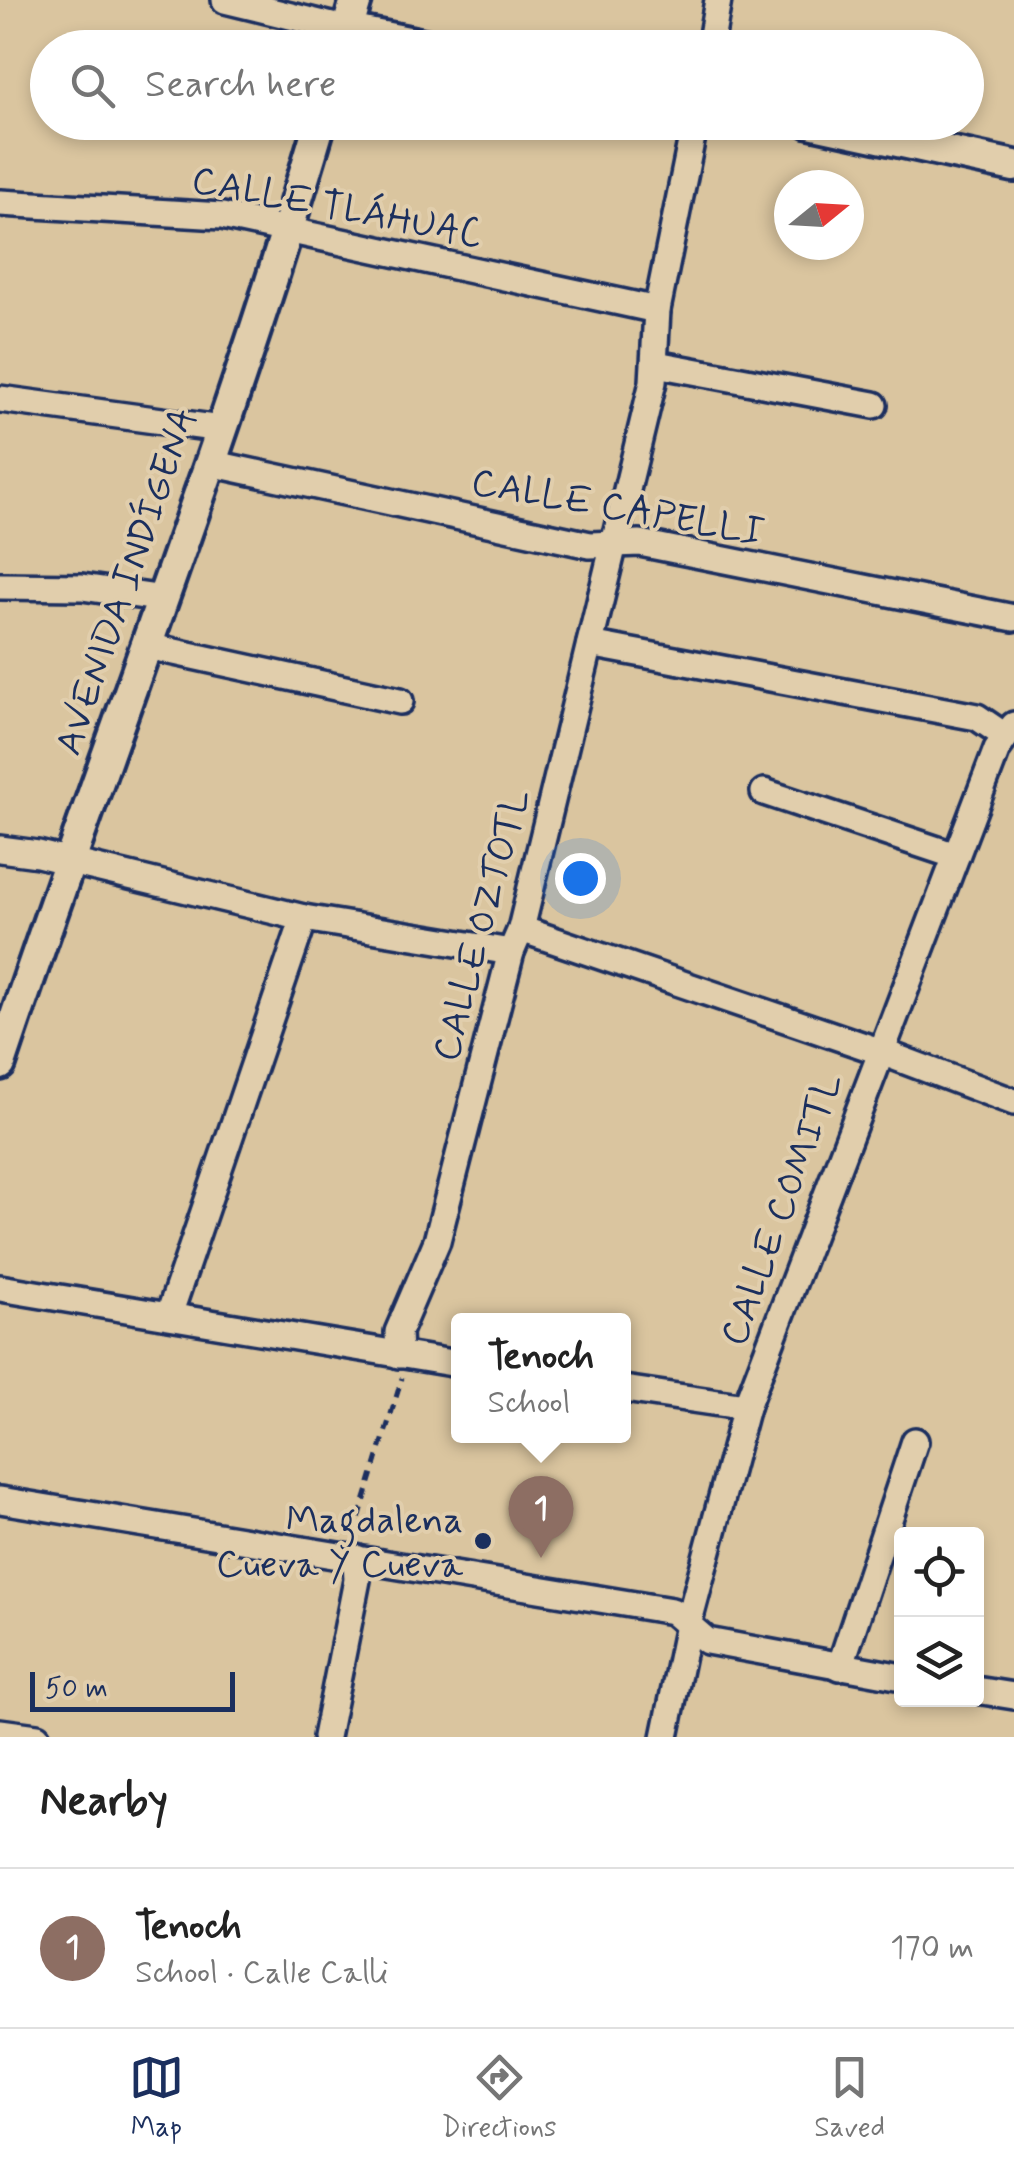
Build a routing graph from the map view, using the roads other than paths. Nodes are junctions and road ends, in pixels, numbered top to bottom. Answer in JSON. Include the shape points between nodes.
{"nodes":[{"id":1,"x":225,"y":0,"type":"edge"},
{"id":2,"x":356,"y":0,"type":"edge"},
{"id":3,"x":718,"y":0,"type":"edge"},
{"id":4,"x":317,"y":30,"type":"edge"},
{"id":5,"x":348,"y":30,"type":"edge"},
{"id":6,"x":713,"y":30,"type":"edge"},
{"id":7,"x":315,"y":140,"type":"edge"},
{"id":8,"x":691,"y":140,"type":"edge"},
{"id":9,"x":893,"y":140,"type":"edge"},
{"id":10,"x":1014,"y":166,"type":"edge"},
{"id":11,"x":0,"y":203,"type":"edge"},
{"id":12,"x":289,"y":228,"type":"junction"},
{"id":13,"x":657,"y":310,"type":"junction"},
{"id":14,"x":656,"y":364,"type":"junction"},
{"id":15,"x":0,"y":399,"type":"edge"},
{"id":16,"x":874,"y":405,"type":"dead end"},
{"id":17,"x":221,"y":429,"type":"junction"},
{"id":18,"x":210,"y":463,"type":"junction"},
{"id":19,"x":614,"y":544,"type":"junction"},
{"id":20,"x":0,"y":586,"type":"edge"},
{"id":21,"x":164,"y":599,"type":"junction"},
{"id":22,"x":1014,"y":618,"type":"edge"},
{"id":23,"x":590,"y":644,"type":"junction"},
{"id":24,"x":147,"y":646,"type":"junction"},
{"id":25,"x":400,"y":701,"type":"dead end"},
{"id":26,"x":1010,"y":730,"type":"edge"},
{"id":27,"x":764,"y":792,"type":"dead end"},
{"id":28,"x":0,"y":849,"type":"edge"},
{"id":29,"x":956,"y":856,"type":"junction"},
{"id":30,"x":68,"y":862,"type":"junction"},
{"id":31,"x":304,"y":918,"type":"junction"},
{"id":32,"x":516,"y":941,"type":"junction"},
{"id":33,"x":879,"y":1051,"type":"junction"},
{"id":34,"x":0,"y":1064,"type":"edge"},
{"id":35,"x":1014,"y":1102,"type":"edge"},
{"id":36,"x":0,"y":1288,"type":"edge"},
{"id":37,"x":170,"y":1315,"type":"junction"},
{"id":38,"x":399,"y":1356,"type":"junction"},
{"id":39,"x":451,"y":1363,"type":"edge"},
{"id":40,"x":631,"y":1389,"type":"edge"},
{"id":41,"x":746,"y":1406,"type":"junction"},
{"id":42,"x":916,"y":1440,"type":"dead end"},
{"id":43,"x":0,"y":1500,"type":"edge"},
{"id":44,"x":356,"y":1558,"type":"junction"},
{"id":45,"x":688,"y":1626,"type":"junction"},
{"id":46,"x":840,"y":1667,"type":"junction"},
{"id":47,"x":894,"y":1676,"type":"edge"},
{"id":48,"x":984,"y":1691,"type":"edge"},
{"id":49,"x":1014,"y":1696,"type":"edge"},
{"id":50,"x":0,"y":1732,"type":"edge"},
{"id":51,"x":37,"y":1737,"type":"edge"},
{"id":52,"x":326,"y":1737,"type":"edge"},
{"id":53,"x":665,"y":1737,"type":"edge"}],
"edges":[{"from":1,"to":4,"type":"street"},
{"from":2,"to":5,"type":"street"},
{"from":3,"to":6,"type":"street"},
{"from":7,"to":12,"type":"street","name":"AVENIDA INDÍGENA"},
{"from":8,"to":13,"type":"street","name":"CALLE OZTOTL"},
{"from":9,"to":10,"type":"street"},
{"from":11,"to":12,"type":"street","name":"CALLE TLÁHUAC","via":[[222,216]]},
{"from":12,"to":13,"type":"street","name":"CALLE TLÁHUAC"},
{"from":12,"to":17,"type":"street","name":"AVENIDA INDÍGENA"},
{"from":13,"to":14,"type":"street","name":"CALLE OZTOTL"},
{"from":14,"to":16,"type":"street"},
{"from":14,"to":19,"type":"street","name":"CALLE OZTOTL"},
{"from":15,"to":17,"type":"street"},
{"from":17,"to":18,"type":"street","name":"AVENIDA INDÍGENA"},
{"from":18,"to":19,"type":"street","name":"CALLE CAPELLI","via":[[590,546]]},
{"from":18,"to":21,"type":"street","name":"AVENIDA INDÍGENA"},
{"from":19,"to":22,"type":"street","name":"CALLE CAPELLI","via":[[640,543]]},
{"from":19,"to":23,"type":"street","name":"CALLE OZTOTL"},
{"from":20,"to":21,"type":"street","via":[[82,587]]},
{"from":21,"to":24,"type":"street","name":"AVENIDA INDÍGENA"},
{"from":23,"to":26,"type":"street","via":[[977,717]]},
{"from":23,"to":32,"type":"street","name":"CALLE OZTOTL"},
{"from":24,"to":25,"type":"street"},
{"from":24,"to":30,"type":"street","name":"AVENIDA INDÍGENA"},
{"from":26,"to":29,"type":"street","name":"CALLE COMITL"},
{"from":27,"to":29,"type":"street"},
{"from":28,"to":30,"type":"street"},
{"from":29,"to":33,"type":"street","name":"CALLE COMITL"},
{"from":30,"to":31,"type":"street"},
{"from":30,"to":34,"type":"street","name":"AVENIDA INDÍGENA"},
{"from":31,"to":32,"type":"street"},
{"from":31,"to":37,"type":"street"},
{"from":32,"to":33,"type":"street"},
{"from":32,"to":38,"type":"street","name":"CALLE OZTOTL","via":[[437,1241],[398,1332]]},
{"from":33,"to":35,"type":"street"},
{"from":33,"to":41,"type":"street","name":"CALLE COMITL"},
{"from":36,"to":37,"type":"street"},
{"from":37,"to":38,"type":"street"},
{"from":38,"to":39,"type":"street"},
{"from":40,"to":41,"type":"street"},
{"from":41,"to":45,"type":"street","name":"CALLE COMITL"},
{"from":42,"to":46,"type":"street"},
{"from":43,"to":44,"type":"street"},
{"from":44,"to":45,"type":"street","via":[[672,1610]]},
{"from":44,"to":52,"type":"street"},
{"from":45,"to":46,"type":"street","via":[[707,1642]]},
{"from":45,"to":53,"type":"street","name":"CALLE COMITL"},
{"from":46,"to":47,"type":"street"},
{"from":48,"to":49,"type":"street"},
{"from":50,"to":51,"type":"street"}]}
